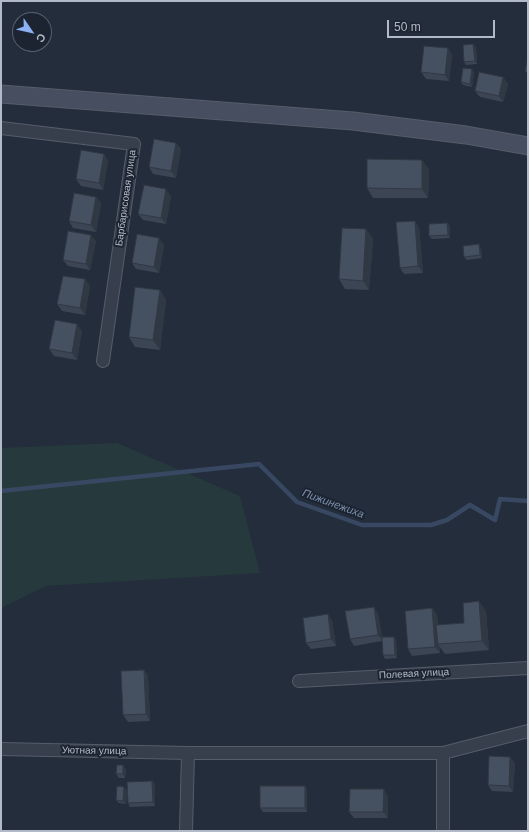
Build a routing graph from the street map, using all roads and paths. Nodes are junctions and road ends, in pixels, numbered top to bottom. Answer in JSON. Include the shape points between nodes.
{"nodes":[{"id":1,"x":1,"y":94,"type":"edge"},
{"id":2,"x":1,"y":128,"type":"edge"},
{"id":3,"x":528,"y":146,"type":"edge"},
{"id":4,"x":103,"y":361,"type":"dead end"},
{"id":5,"x":528,"y":668,"type":"edge"},
{"id":6,"x":299,"y":681,"type":"dead end"},
{"id":7,"x":528,"y":731,"type":"edge"},
{"id":8,"x":1,"y":749,"type":"edge"},
{"id":9,"x":188,"y":753,"type":"junction"},
{"id":10,"x":443,"y":753,"type":"junction"},
{"id":11,"x":186,"y":831,"type":"edge"},
{"id":12,"x":443,"y":831,"type":"edge"}],
"edges":[{"from":1,"to":3,"type":"street","via":[[353,121],[466,135]]},
{"from":2,"to":4,"type":"street","name":"Барбарисовая улица","via":[[134,144]]},
{"from":5,"to":6,"type":"street","name":"Полевая улица"},
{"from":7,"to":10,"type":"street","name":"Уютная улица"},
{"from":8,"to":9,"type":"street","name":"Уютная улица"},
{"from":9,"to":10,"type":"street","name":"Уютная улица"},
{"from":9,"to":11,"type":"street"},
{"from":10,"to":12,"type":"street"}]}
